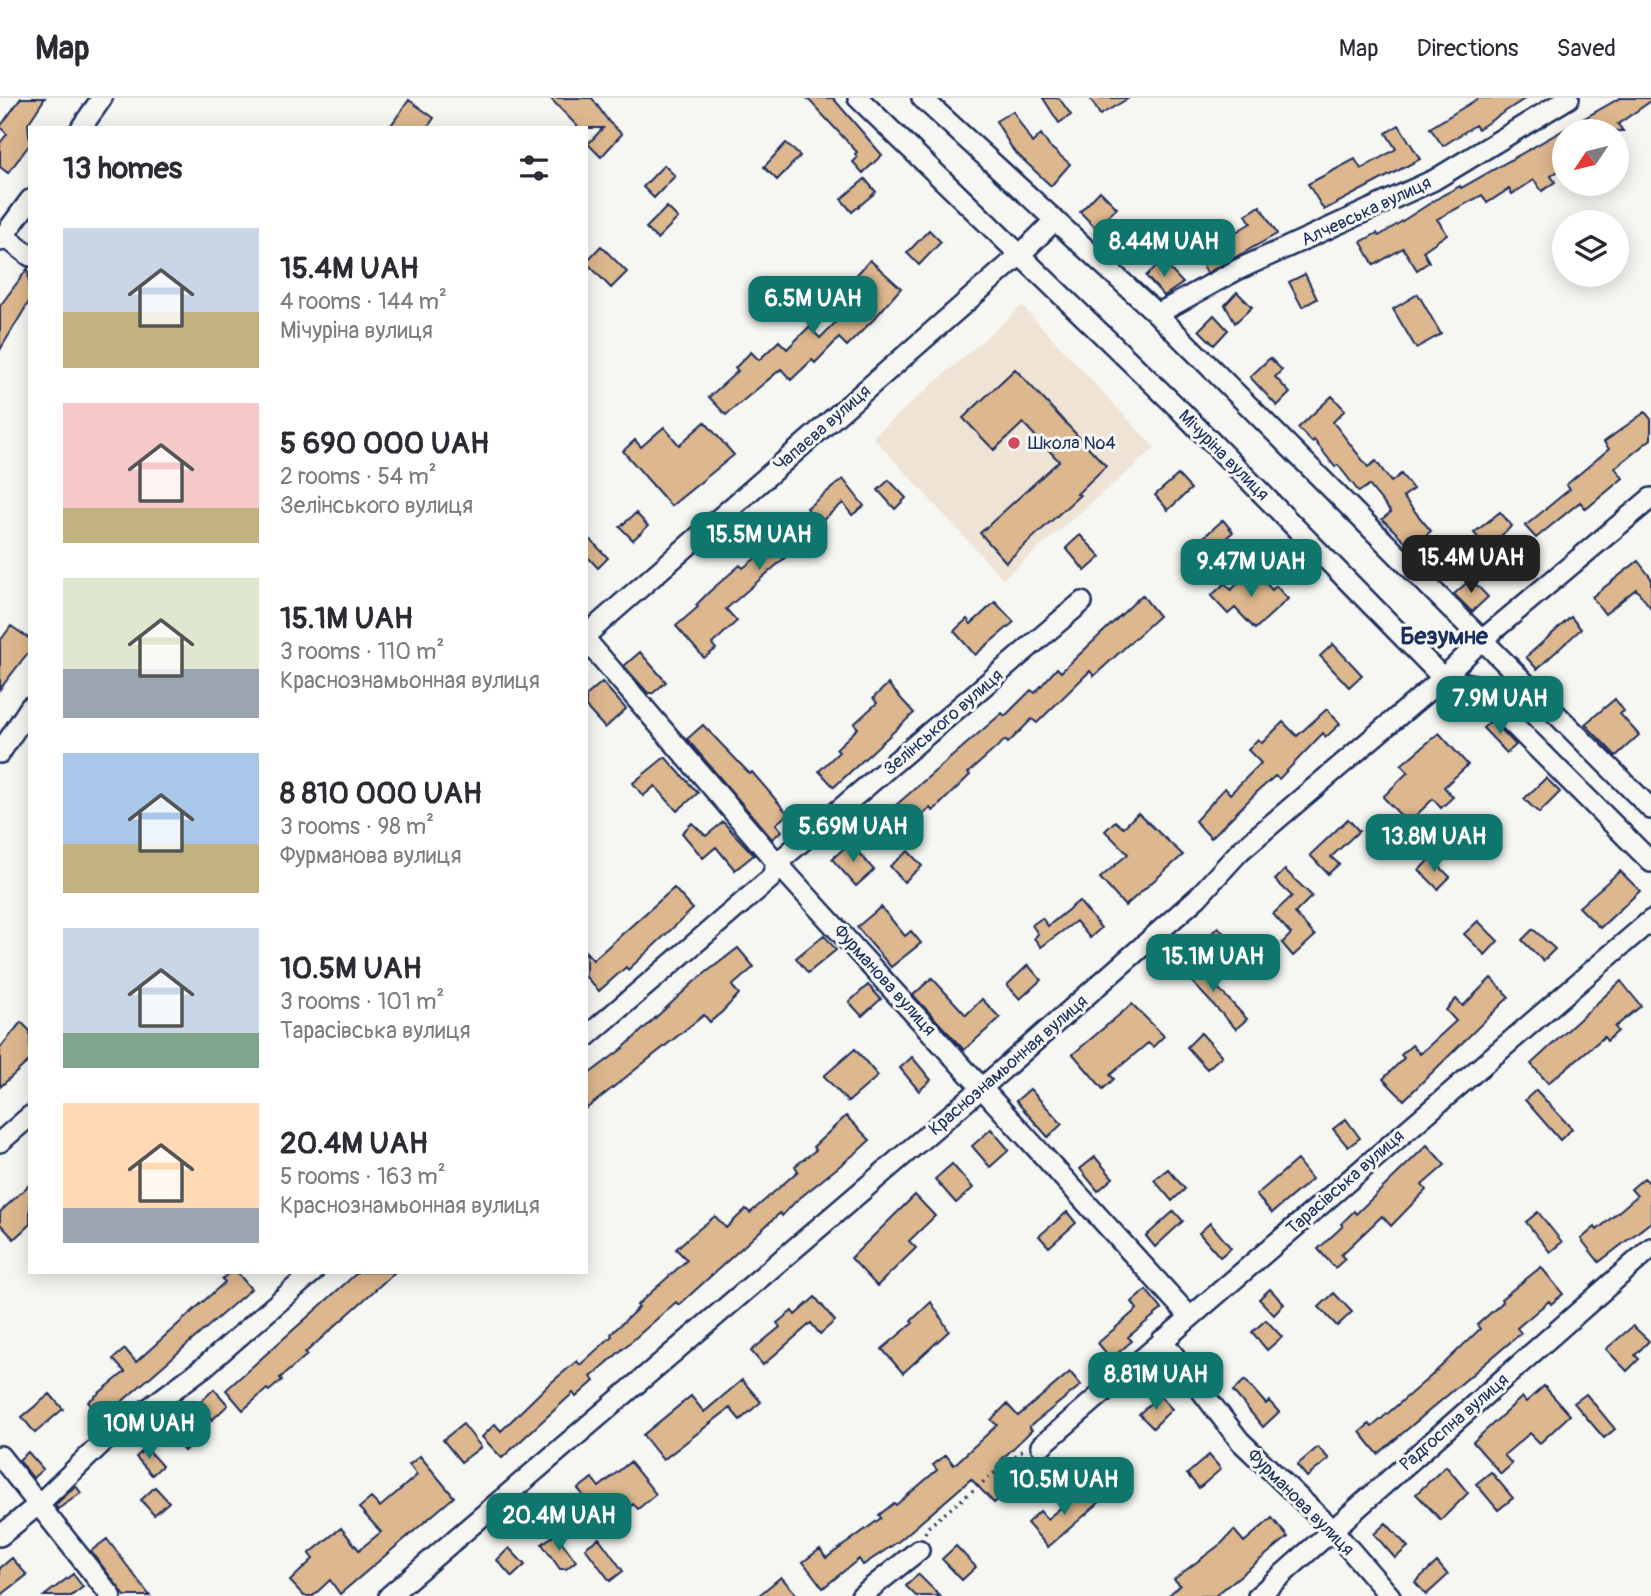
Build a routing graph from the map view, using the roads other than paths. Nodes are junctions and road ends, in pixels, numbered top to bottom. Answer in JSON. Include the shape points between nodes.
{"nodes":[{"id":1,"x":102,"y":98,"type":"edge"},
{"id":2,"x":858,"y":98,"type":"edge"},
{"id":3,"x":1569,"y":98,"type":"edge"},
{"id":4,"x":934,"y":101,"type":"edge"},
{"id":5,"x":82,"y":126,"type":"edge"},
{"id":6,"x":28,"y":203,"type":"edge"},
{"id":7,"x":1055,"y":220,"type":"junction"},
{"id":8,"x":2,"y":239,"type":"edge"},
{"id":9,"x":1021,"y":254,"type":"junction"},
{"id":10,"x":28,"y":255,"type":"edge"},
{"id":11,"x":1157,"y":314,"type":"junction"},
{"id":12,"x":1651,"y":498,"type":"edge"},
{"id":13,"x":1082,"y":602,"type":"dead end"},
{"id":14,"x":588,"y":635,"type":"edge"},
{"id":15,"x":588,"y":639,"type":"edge"},
{"id":16,"x":1482,"y":640,"type":"junction"},
{"id":17,"x":1443,"y":678,"type":"junction"},
{"id":18,"x":28,"y":710,"type":"edge"},
{"id":19,"x":0,"y":753,"type":"edge"},
{"id":20,"x":1651,"y":809,"type":"edge"},
{"id":21,"x":1651,"y":862,"type":"edge"},
{"id":22,"x":777,"y":863,"type":"junction"},
{"id":23,"x":1651,"y":920,"type":"edge"},
{"id":24,"x":588,"y":1035,"type":"edge"},
{"id":25,"x":983,"y":1087,"type":"junction"},
{"id":26,"x":28,"y":1118,"type":"edge"},
{"id":27,"x":0,"y":1142,"type":"edge"},
{"id":28,"x":1651,"y":1248,"type":"edge"},
{"id":29,"x":311,"y":1274,"type":"edge"},
{"id":30,"x":1189,"y":1316,"type":"junction"},
{"id":31,"x":1162,"y":1340,"type":"junction"},
{"id":32,"x":1041,"y":1446,"type":"road end"},
{"id":33,"x":0,"y":1456,"type":"edge"},
{"id":34,"x":39,"y":1504,"type":"junction"},
{"id":35,"x":1332,"y":1529,"type":"junction"},
{"id":36,"x":0,"y":1536,"type":"edge"},
{"id":37,"x":919,"y":1550,"type":"road end"},
{"id":38,"x":111,"y":1596,"type":"edge"},
{"id":39,"x":389,"y":1596,"type":"edge"},
{"id":40,"x":861,"y":1596,"type":"edge"},
{"id":41,"x":1258,"y":1596,"type":"edge"},
{"id":42,"x":1390,"y":1596,"type":"edge"}],
"edges":[{"from":1,"to":5,"type":"street"},
{"from":2,"to":9,"type":"street","name":"Мічуріна вулиця"},
{"from":3,"to":11,"type":"street","name":"Алчевська вулиця","via":[[1434,180],[1237,270]]},
{"from":4,"to":7,"type":"street"},
{"from":6,"to":8,"type":"street"},
{"from":7,"to":9,"type":"street","name":"Чапаєва вулиця"},
{"from":7,"to":11,"type":"street"},
{"from":8,"to":10,"type":"street"},
{"from":9,"to":14,"type":"street","name":"Чапаєва вулиця"},
{"from":9,"to":17,"type":"street","name":"Мічуріна вулиця"},
{"from":11,"to":16,"type":"street"},
{"from":12,"to":16,"type":"street","name":"Краснознамьонная вулиця"},
{"from":13,"to":22,"type":"street","name":"Зелінського вулиця"},
{"from":15,"to":22,"type":"street","name":"Фурманова вулиця"},
{"from":16,"to":17,"type":"street","name":"Краснознамьонная вулиця"},
{"from":16,"to":20,"type":"street"},
{"from":17,"to":21,"type":"street","name":"Мічуріна вулиця","via":[[1474,685]]},
{"from":17,"to":25,"type":"street","name":"Краснознамьонная вулиця","via":[[1240,851],[1197,898]]},
{"from":18,"to":19,"type":"street"},
{"from":22,"to":24,"type":"street","name":"Зелінського вулиця","via":[[771,878]]},
{"from":22,"to":25,"type":"street","name":"Фурманова вулиця"},
{"from":23,"to":30,"type":"street","name":"Тарасівська вулиця"},
{"from":25,"to":30,"type":"street","name":"Фурманова вулиця"},
{"from":25,"to":39,"type":"street","name":"Краснознамьонная вулиця"},
{"from":26,"to":27,"type":"street"},
{"from":28,"to":35,"type":"street","name":"Радгоспна вулиця"},
{"from":29,"to":34,"type":"street","via":[[204,1367],[101,1444]]},
{"from":30,"to":31,"type":"street","name":"Тарасівська вулиця"},
{"from":31,"to":32,"type":"street","name":"Тарасівська вулиця"},
{"from":31,"to":35,"type":"street","name":"Фурманова вулиця","via":[[1240,1441]]},
{"from":33,"to":34,"type":"street"},
{"from":34,"to":36,"type":"street"},
{"from":34,"to":38,"type":"street"},
{"from":35,"to":41,"type":"street","name":"Радгоспна вулиця"},
{"from":35,"to":42,"type":"street","name":"Фурманова вулиця"},
{"from":37,"to":40,"type":"street"}]}
